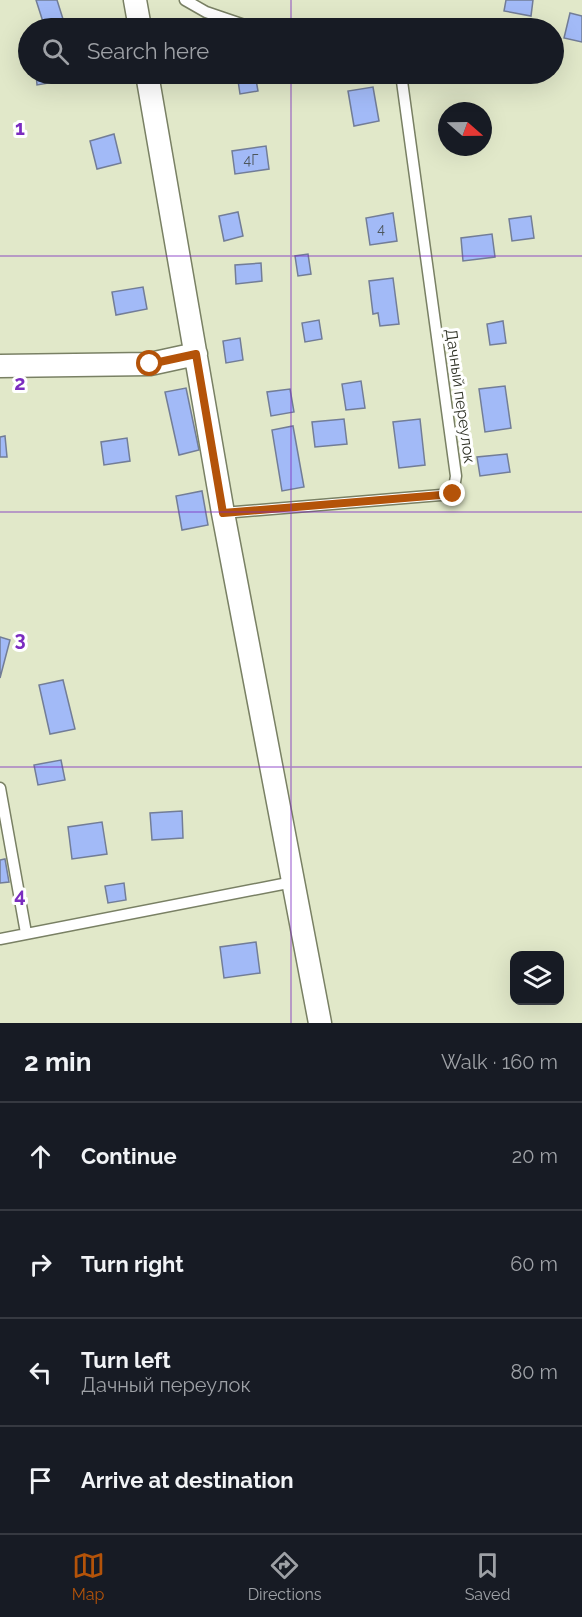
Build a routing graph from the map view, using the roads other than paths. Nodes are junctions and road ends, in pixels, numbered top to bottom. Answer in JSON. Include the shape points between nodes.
{"nodes":[{"id":1,"x":135,"y":0,"type":"edge"},
{"id":2,"x":185,"y":0,"type":"edge"},
{"id":3,"x":138,"y":18,"type":"edge"},
{"id":4,"x":224,"y":18,"type":"edge"},
{"id":5,"x":149,"y":84,"type":"edge"},
{"id":6,"x":402,"y":84,"type":"edge"},
{"id":7,"x":196,"y":354,"type":"junction"},
{"id":8,"x":0,"y":366,"type":"edge"},
{"id":9,"x":223,"y":513,"type":"junction"},
{"id":10,"x":0,"y":788,"type":"edge"},
{"id":11,"x":293,"y":882,"type":"junction"},
{"id":12,"x":26,"y":933,"type":"junction"},
{"id":13,"x":0,"y":939,"type":"edge"},
{"id":14,"x":320,"y":1023,"type":"edge"}],
"edges":[{"from":1,"to":3,"type":"street"},
{"from":2,"to":4,"type":"lane"},
{"from":5,"to":7,"type":"street"},
{"from":6,"to":9,"type":"lane","name":"Дачный переулок","via":[[456,476],[453,494]]},
{"from":7,"to":8,"type":"street","via":[[150,364]]},
{"from":7,"to":9,"type":"street"},
{"from":9,"to":11,"type":"street"},
{"from":10,"to":12,"type":"lane"},
{"from":11,"to":12,"type":"lane"},
{"from":11,"to":14,"type":"street"},
{"from":12,"to":13,"type":"lane"}]}
